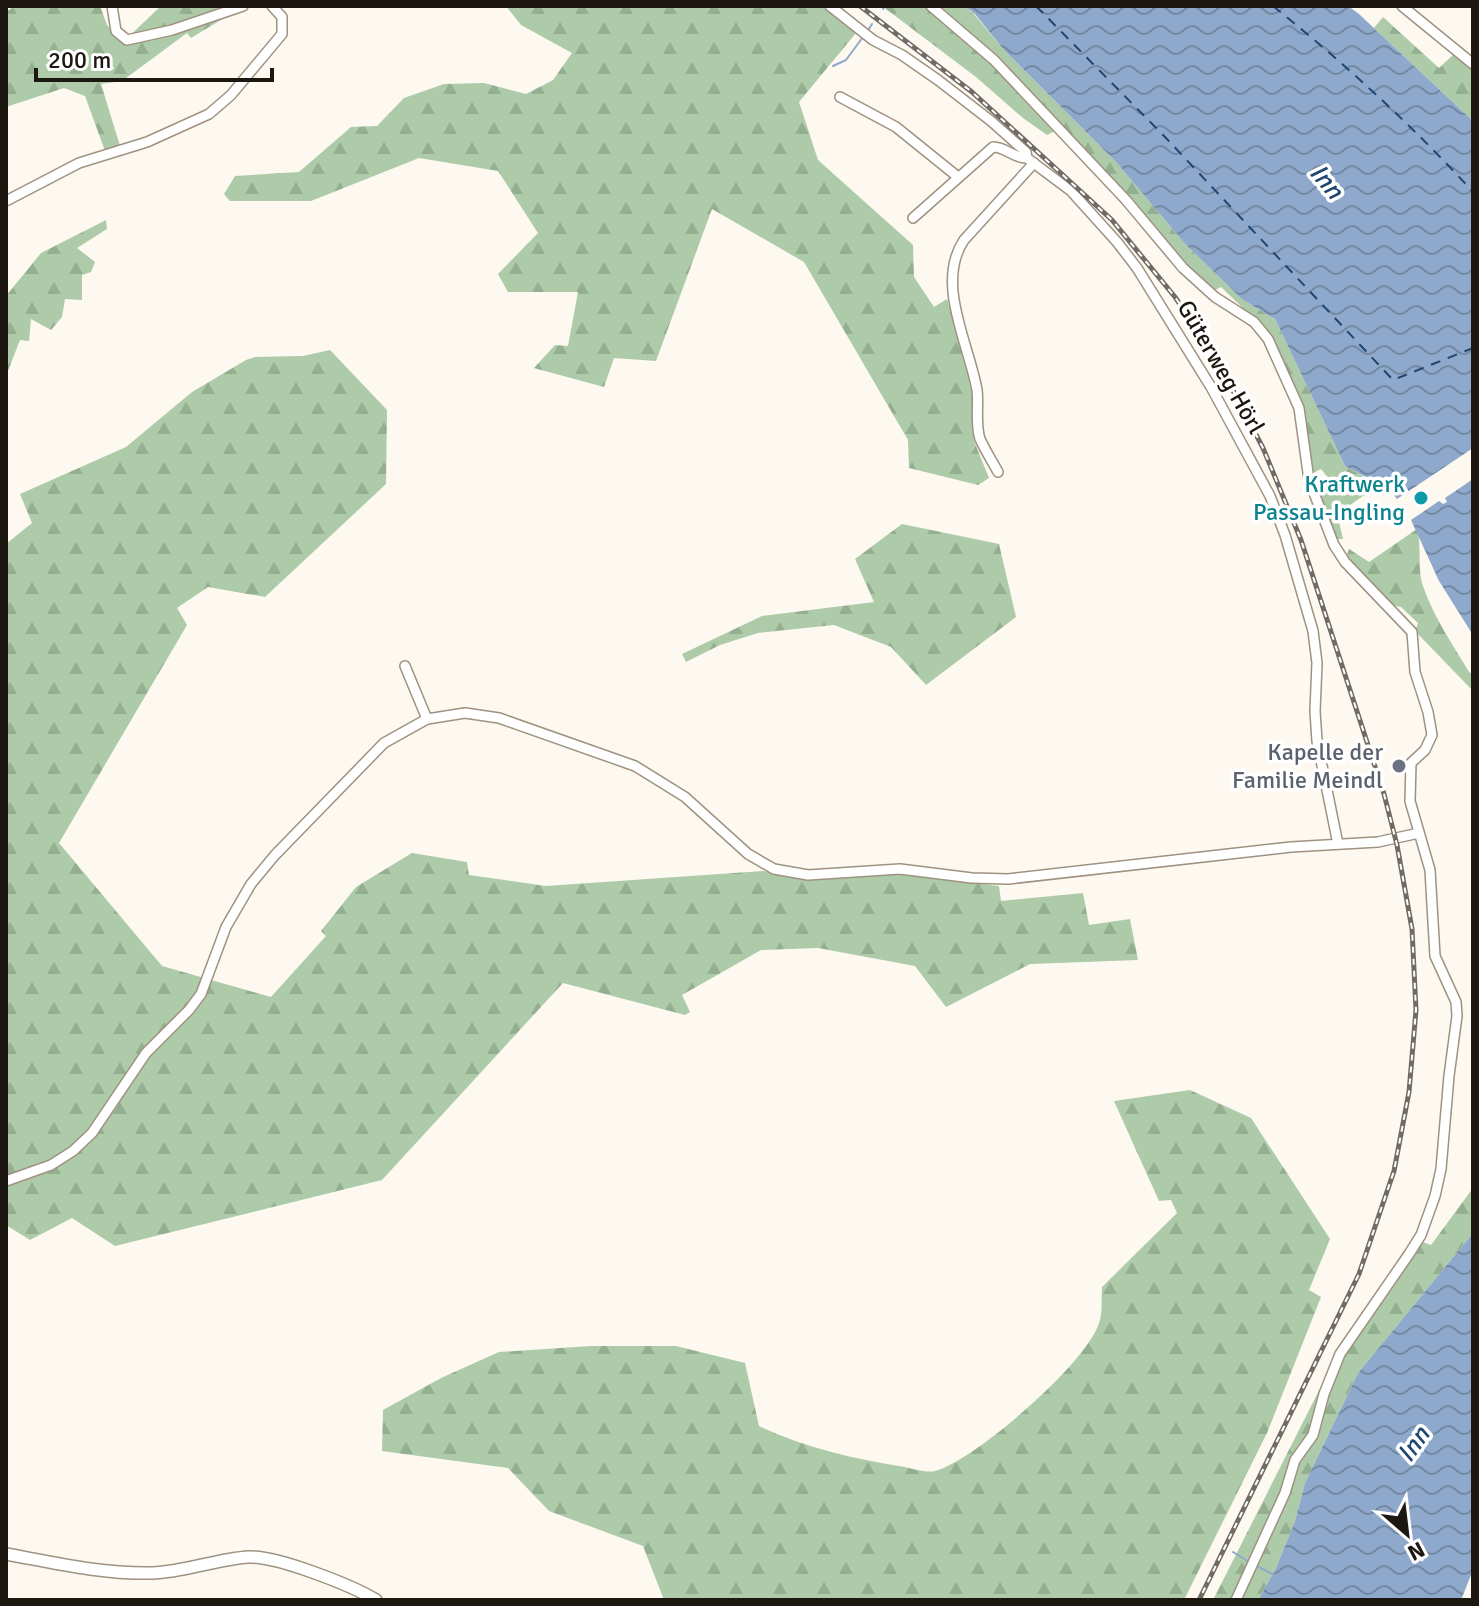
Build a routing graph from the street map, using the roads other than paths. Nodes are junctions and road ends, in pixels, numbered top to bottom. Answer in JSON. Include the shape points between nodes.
{"nodes":[{"id":1,"x":112,"y":6,"type":"edge"},
{"id":2,"x":243,"y":6,"type":"edge"},
{"id":3,"x":272,"y":6,"type":"edge"},
{"id":4,"x":830,"y":6,"type":"edge"},
{"id":5,"x":931,"y":6,"type":"edge"},
{"id":6,"x":1402,"y":6,"type":"edge"},
{"id":7,"x":1473,"y":64,"type":"edge"},
{"id":8,"x":840,"y":97,"type":"dead end"},
{"id":9,"x":1030,"y":160,"type":"junction"},
{"id":10,"x":958,"y":177,"type":"junction"},
{"id":11,"x":6,"y":201,"type":"edge"},
{"id":12,"x":913,"y":218,"type":"dead end"},
{"id":13,"x":998,"y":472,"type":"dead end"},
{"id":14,"x":405,"y":666,"type":"dead end"},
{"id":15,"x":427,"y":719,"type":"junction"},
{"id":16,"x":1419,"y":833,"type":"junction"},
{"id":17,"x":1338,"y":844,"type":"junction"},
{"id":18,"x":6,"y":1181,"type":"edge"},
{"id":19,"x":6,"y":1554,"type":"edge"},
{"id":20,"x":376,"y":1600,"type":"edge"},
{"id":21,"x":1236,"y":1600,"type":"edge"}],
"edges":[{"from":1,"to":2,"type":"street","via":[[116,31],[127,40]]},
{"from":3,"to":11,"type":"street","via":[[283,24],[277,43],[209,114],[147,142],[79,163]]},
{"from":4,"to":9,"type":"street","name":"Güterweg Hörl","via":[[938,80]]},
{"from":5,"to":16,"type":"street","via":[[1005,71],[1183,268],[1254,322],[1268,339],[1299,408],[1309,480],[1334,545],[1412,632],[1415,672],[1432,735],[1409,769]]},
{"from":6,"to":7,"type":"street"},
{"from":8,"to":10,"type":"street","via":[[896,127]]},
{"from":9,"to":10,"type":"street","via":[[993,147]]},
{"from":9,"to":13,"type":"street","via":[[958,248],[954,266],[956,306],[977,389],[979,437]]},
{"from":9,"to":17,"type":"street","name":"Güterweg Hörl","via":[[1071,191],[1137,268],[1270,496],[1313,631],[1317,741]]},
{"from":10,"to":12,"type":"street"},
{"from":14,"to":15,"type":"street"},
{"from":15,"to":17,"type":"street","via":[[465,713],[499,718],[635,766],[685,797],[762,864],[786,872],[900,869],[1008,879]]},
{"from":15,"to":18,"type":"street","via":[[384,743],[251,884],[226,927],[201,994],[146,1053],[92,1133],[51,1165]]},
{"from":16,"to":17,"type":"street"},
{"from":16,"to":21,"type":"street","via":[[1430,870],[1435,956],[1457,1016],[1435,1196],[1415,1244],[1340,1354],[1313,1435],[1295,1460]]},
{"from":19,"to":20,"type":"street","via":[[131,1573],[271,1559]]}]}
